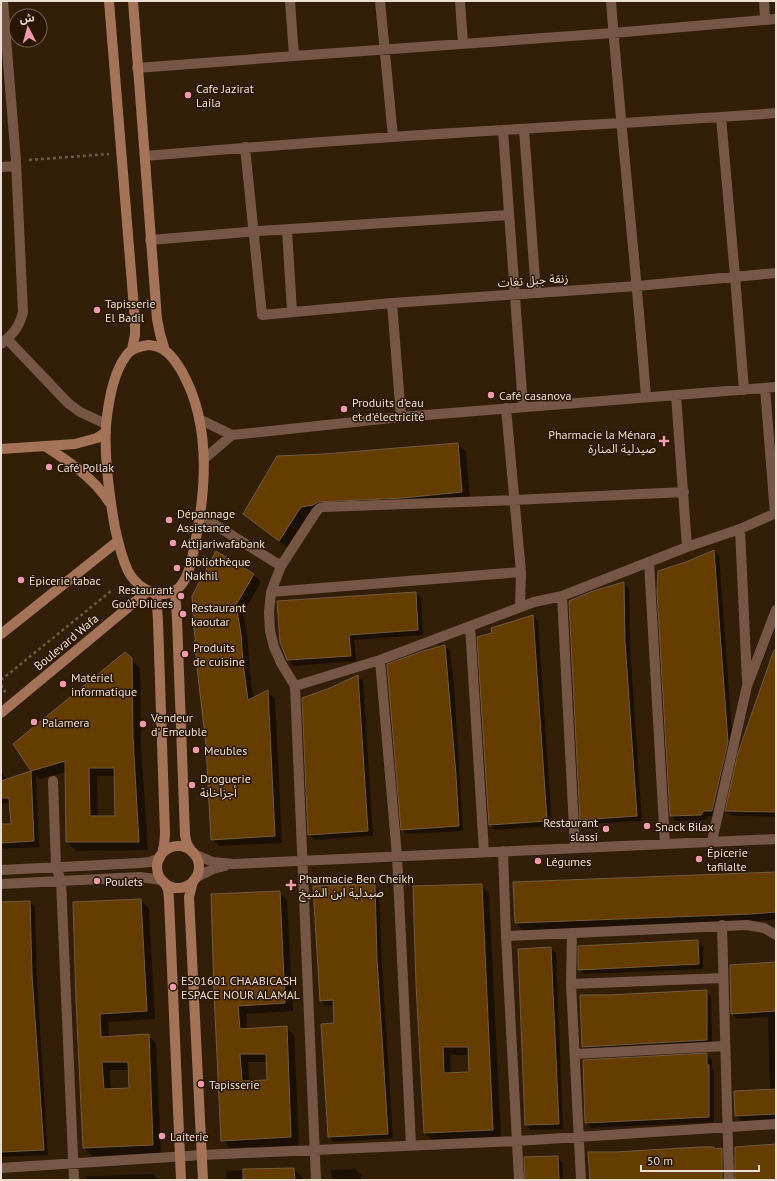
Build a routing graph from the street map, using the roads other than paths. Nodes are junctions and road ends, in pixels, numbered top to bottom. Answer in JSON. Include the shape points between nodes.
{"nodes":[{"id":1,"x":3,"y":1,"type":"edge"},
{"id":2,"x":109,"y":1,"type":"edge"},
{"id":3,"x":132,"y":1,"type":"edge"},
{"id":4,"x":290,"y":1,"type":"edge"},
{"id":5,"x":380,"y":1,"type":"edge"},
{"id":6,"x":460,"y":1,"type":"edge"},
{"id":7,"x":611,"y":1,"type":"edge"},
{"id":8,"x":764,"y":1,"type":"edge"},
{"id":9,"x":765,"y":19,"type":"junction"},
{"id":10,"x":776,"y":19,"type":"edge"},
{"id":11,"x":614,"y":33,"type":"junction"},
{"id":12,"x":463,"y":44,"type":"junction"},
{"id":13,"x":384,"y":49,"type":"junction"},
{"id":14,"x":294,"y":56,"type":"junction"},
{"id":15,"x":4,"y":58,"type":"edge"},
{"id":16,"x":137,"y":68,"type":"junction"},
{"id":17,"x":776,"y":113,"type":"edge"},
{"id":18,"x":721,"y":117,"type":"junction"},
{"id":19,"x":621,"y":124,"type":"junction"},
{"id":20,"x":524,"y":129,"type":"junction"},
{"id":21,"x":503,"y":130,"type":"junction"},
{"id":22,"x":392,"y":137,"type":"junction"},
{"id":23,"x":245,"y":147,"type":"junction"},
{"id":24,"x":145,"y":156,"type":"junction"},
{"id":25,"x":16,"y":164,"type":"junction"},
{"id":26,"x":1,"y":168,"type":"edge"},
{"id":27,"x":509,"y":215,"type":"junction"},
{"id":28,"x":287,"y":230,"type":"junction"},
{"id":29,"x":254,"y":232,"type":"junction"},
{"id":30,"x":150,"y":240,"type":"junction"},
{"id":31,"x":776,"y":273,"type":"edge"},
{"id":32,"x":735,"y":276,"type":"junction"},
{"id":33,"x":637,"y":286,"type":"junction"},
{"id":34,"x":536,"y":292,"type":"junction"},
{"id":35,"x":516,"y":294,"type":"junction"},
{"id":36,"x":392,"y":303,"type":"junction"},
{"id":37,"x":292,"y":311,"type":"junction"},
{"id":38,"x":4,"y":342,"type":"edge"},
{"id":39,"x":132,"y":349,"type":"junction"},
{"id":40,"x":165,"y":351,"type":"junction"},
{"id":41,"x":776,"y":387,"type":"edge"},
{"id":42,"x":765,"y":388,"type":"junction"},
{"id":43,"x":744,"y":390,"type":"junction"},
{"id":44,"x":676,"y":395,"type":"junction"},
{"id":45,"x":646,"y":397,"type":"junction"},
{"id":46,"x":523,"y":407,"type":"junction"},
{"id":47,"x":506,"y":408,"type":"junction"},
{"id":48,"x":401,"y":417,"type":"junction"},
{"id":49,"x":199,"y":419,"type":"junction"},
{"id":50,"x":106,"y":428,"type":"junction"},
{"id":51,"x":232,"y":435,"type":"junction"},
{"id":52,"x":45,"y":446,"type":"junction"},
{"id":53,"x":1,"y":449,"type":"edge"},
{"id":54,"x":204,"y":459,"type":"junction"},
{"id":55,"x":684,"y":492,"type":"junction"},
{"id":56,"x":514,"y":500,"type":"junction"},
{"id":57,"x":110,"y":503,"type":"junction"},
{"id":58,"x":776,"y":514,"type":"edge"},
{"id":59,"x":201,"y":516,"type":"junction"},
{"id":60,"x":740,"y":529,"type":"junction"},
{"id":61,"x":118,"y":541,"type":"junction"},
{"id":62,"x":687,"y":547,"type":"junction"},
{"id":63,"x":649,"y":562,"type":"junction"},
{"id":64,"x":281,"y":566,"type":"junction"},
{"id":65,"x":521,"y":572,"type":"junction"},
{"id":66,"x":175,"y":591,"type":"junction"},
{"id":67,"x":152,"y":592,"type":"junction"},
{"id":68,"x":271,"y":592,"type":"junction"},
{"id":69,"x":562,"y":596,"type":"junction"},
{"id":70,"x":520,"y":607,"type":"junction"},
{"id":71,"x":776,"y":610,"type":"edge"},
{"id":72,"x":470,"y":626,"type":"junction"},
{"id":73,"x":1,"y":634,"type":"edge"},
{"id":74,"x":380,"y":660,"type":"junction"},
{"id":75,"x":295,"y":686,"type":"junction"},
{"id":76,"x":747,"y":686,"type":"junction"},
{"id":77,"x":1,"y":713,"type":"edge"},
{"id":78,"x":53,"y":781,"type":"dead end"},
{"id":79,"x":776,"y":839,"type":"edge"},
{"id":80,"x":712,"y":842,"type":"junction"},
{"id":81,"x":665,"y":844,"type":"junction"},
{"id":82,"x":575,"y":848,"type":"junction"},
{"id":83,"x":504,"y":851,"type":"junction"},
{"id":84,"x":484,"y":852,"type":"junction"},
{"id":85,"x":193,"y":853,"type":"junction"},
{"id":86,"x":161,"y":856,"type":"junction"},
{"id":87,"x":397,"y":856,"type":"junction"},
{"id":88,"x":302,"y":861,"type":"junction"},
{"id":89,"x":233,"y":864,"type":"junction"},
{"id":90,"x":56,"y":867,"type":"junction"},
{"id":91,"x":1,"y":870,"type":"edge"},
{"id":92,"x":194,"y":880,"type":"junction"},
{"id":93,"x":61,"y":881,"type":"junction"},
{"id":94,"x":163,"y":881,"type":"junction"},
{"id":95,"x":1,"y":884,"type":"edge"},
{"id":96,"x":722,"y":925,"type":"junction"},
{"id":97,"x":572,"y":933,"type":"junction"},
{"id":98,"x":776,"y":935,"type":"edge"},
{"id":99,"x":506,"y":936,"type":"junction"},
{"id":100,"x":723,"y":978,"type":"junction"},
{"id":101,"x":571,"y":984,"type":"junction"},
{"id":102,"x":725,"y":1046,"type":"junction"},
{"id":103,"x":575,"y":1054,"type":"junction"},
{"id":104,"x":776,"y":1124,"type":"edge"},
{"id":105,"x":728,"y":1127,"type":"junction"},
{"id":106,"x":579,"y":1137,"type":"junction"},
{"id":107,"x":517,"y":1141,"type":"junction"},
{"id":108,"x":411,"y":1145,"type":"junction"},
{"id":109,"x":315,"y":1150,"type":"junction"},
{"id":110,"x":202,"y":1155,"type":"junction"},
{"id":111,"x":180,"y":1156,"type":"junction"},
{"id":112,"x":74,"y":1164,"type":"junction"},
{"id":113,"x":1,"y":1168,"type":"edge"},
{"id":114,"x":74,"y":1180,"type":"edge"},
{"id":115,"x":181,"y":1180,"type":"edge"},
{"id":116,"x":203,"y":1180,"type":"edge"},
{"id":117,"x":316,"y":1180,"type":"edge"},
{"id":118,"x":519,"y":1180,"type":"edge"},
{"id":119,"x":581,"y":1180,"type":"edge"},
{"id":120,"x":729,"y":1180,"type":"edge"}],
"edges":[{"from":1,"to":15,"type":"street"},
{"from":2,"to":39,"type":"street","via":[[135,321]]},
{"from":3,"to":16,"type":"street"},
{"from":4,"to":14,"type":"street"},
{"from":5,"to":13,"type":"street"},
{"from":6,"to":12,"type":"street"},
{"from":7,"to":11,"type":"street"},
{"from":8,"to":9,"type":"street"},
{"from":9,"to":10,"type":"street"},
{"from":9,"to":11,"type":"street"},
{"from":11,"to":12,"type":"street"},
{"from":11,"to":19,"type":"street"},
{"from":12,"to":13,"type":"street"},
{"from":13,"to":14,"type":"street"},
{"from":13,"to":22,"type":"street"},
{"from":14,"to":16,"type":"street"},
{"from":15,"to":25,"type":"street"},
{"from":16,"to":24,"type":"street"},
{"from":17,"to":18,"type":"street"},
{"from":18,"to":19,"type":"street"},
{"from":18,"to":32,"type":"street"},
{"from":19,"to":20,"type":"street"},
{"from":19,"to":33,"type":"street"},
{"from":20,"to":21,"type":"street"},
{"from":20,"to":34,"type":"street"},
{"from":21,"to":22,"type":"street"},
{"from":21,"to":27,"type":"street"},
{"from":22,"to":23,"type":"street"},
{"from":23,"to":24,"type":"street"},
{"from":23,"to":29,"type":"street"},
{"from":24,"to":30,"type":"street"},
{"from":25,"to":26,"type":"street"},
{"from":25,"to":38,"type":"street","via":[[24,312],[16,330]]},
{"from":27,"to":28,"type":"street"},
{"from":27,"to":35,"type":"street"},
{"from":28,"to":29,"type":"street"},
{"from":28,"to":37,"type":"street"},
{"from":29,"to":30,"type":"street"},
{"from":29,"to":37,"type":"street","name":"زنقة جبل تغات","via":[[262,315]]},
{"from":30,"to":40,"type":"street","via":[[160,334]]},
{"from":31,"to":32,"type":"street","name":"زنقة جبل تغات"},
{"from":32,"to":33,"type":"street","name":"زنقة جبل تغات"},
{"from":32,"to":43,"type":"street"},
{"from":33,"to":34,"type":"street","name":"زنقة جبل تغات"},
{"from":33,"to":45,"type":"street"},
{"from":34,"to":35,"type":"street","name":"زنقة جبل تغات"},
{"from":35,"to":36,"type":"street","name":"زنقة جبل تغات"},
{"from":35,"to":46,"type":"street"},
{"from":36,"to":37,"type":"street","name":"زنقة جبل تغات"},
{"from":36,"to":48,"type":"street"},
{"from":38,"to":50,"type":"street","via":[[68,403]]},
{"from":39,"to":40,"type":"street","via":[[149,345]]},
{"from":39,"to":50,"type":"street","via":[[126,355],[116,377]]},
{"from":40,"to":49,"type":"street","via":[[174,359],[191,389]]},
{"from":41,"to":42,"type":"street"},
{"from":42,"to":43,"type":"street"},
{"from":42,"to":58,"type":"street"},
{"from":43,"to":44,"type":"street"},
{"from":44,"to":45,"type":"street"},
{"from":44,"to":55,"type":"street"},
{"from":45,"to":46,"type":"street"},
{"from":46,"to":47,"type":"street"},
{"from":47,"to":48,"type":"street"},
{"from":47,"to":56,"type":"street"},
{"from":48,"to":51,"type":"street"},
{"from":49,"to":51,"type":"street"},
{"from":49,"to":54,"type":"street"},
{"from":50,"to":52,"type":"street","via":[[97,438],[76,444]]},
{"from":50,"to":57,"type":"street"},
{"from":51,"to":54,"type":"street"},
{"from":52,"to":53,"type":"street"},
{"from":52,"to":57,"type":"street","via":[[82,473],[103,492]]},
{"from":54,"to":59,"type":"street"},
{"from":55,"to":56,"type":"street"},
{"from":55,"to":62,"type":"street"},
{"from":56,"to":64,"type":"street","via":[[320,508]]},
{"from":56,"to":65,"type":"street"},
{"from":57,"to":61,"type":"street"},
{"from":58,"to":60,"type":"street"},
{"from":59,"to":64,"type":"street"},
{"from":59,"to":66,"type":"street","via":[[191,562],[182,585]]},
{"from":60,"to":62,"type":"street"},
{"from":60,"to":76,"type":"street"},
{"from":61,"to":67,"type":"street","via":[[129,572],[135,580]]},
{"from":61,"to":73,"type":"street"},
{"from":62,"to":63,"type":"street"},
{"from":63,"to":69,"type":"street"},
{"from":63,"to":81,"type":"street"},
{"from":64,"to":68,"type":"street"},
{"from":65,"to":68,"type":"street"},
{"from":65,"to":70,"type":"street"},
{"from":66,"to":67,"type":"street","via":[[163,594]]},
{"from":66,"to":85,"type":"street","via":[[185,835]]},
{"from":67,"to":77,"type":"street","name":"Boulevard Wafa"},
{"from":67,"to":86,"type":"street","via":[[159,629],[165,834]]},
{"from":68,"to":75,"type":"street","via":[[270,631],[274,647]]},
{"from":69,"to":70,"type":"street"},
{"from":69,"to":82,"type":"street"},
{"from":70,"to":72,"type":"street"},
{"from":71,"to":76,"type":"street"},
{"from":72,"to":74,"type":"street"},
{"from":72,"to":84,"type":"street"},
{"from":74,"to":75,"type":"street"},
{"from":74,"to":87,"type":"street"},
{"from":75,"to":88,"type":"street"},
{"from":76,"to":80,"type":"street"},
{"from":78,"to":90,"type":"street"},
{"from":79,"to":80,"type":"street"},
{"from":80,"to":81,"type":"street"},
{"from":81,"to":82,"type":"street"},
{"from":82,"to":83,"type":"street"},
{"from":83,"to":84,"type":"street"},
{"from":83,"to":99,"type":"street"},
{"from":84,"to":87,"type":"street"},
{"from":85,"to":86,"type":"street","via":[[176,847]]},
{"from":85,"to":89,"type":"street","via":[[213,862]]},
{"from":85,"to":92,"type":"street","via":[[199,866]]},
{"from":86,"to":90,"type":"street","via":[[150,862]]},
{"from":86,"to":94,"type":"street","via":[[157,869]]},
{"from":87,"to":88,"type":"street"},
{"from":87,"to":108,"type":"street"},
{"from":88,"to":89,"type":"street"},
{"from":88,"to":109,"type":"street"},
{"from":89,"to":92,"type":"street","via":[[213,869]]},
{"from":90,"to":91,"type":"street"},
{"from":90,"to":93,"type":"street"},
{"from":92,"to":94,"type":"street","via":[[179,888]]},
{"from":92,"to":110,"type":"street","via":[[189,897]]},
{"from":93,"to":94,"type":"street","via":[[140,877]]},
{"from":93,"to":95,"type":"street"},
{"from":93,"to":112,"type":"street"},
{"from":94,"to":111,"type":"street","via":[[168,889],[169,898]]},
{"from":96,"to":97,"type":"street"},
{"from":96,"to":98,"type":"street","via":[[764,928]]},
{"from":96,"to":100,"type":"street"},
{"from":97,"to":99,"type":"street"},
{"from":97,"to":101,"type":"street"},
{"from":99,"to":107,"type":"street"},
{"from":100,"to":101,"type":"street"},
{"from":100,"to":102,"type":"street"},
{"from":101,"to":103,"type":"street"},
{"from":102,"to":103,"type":"street"},
{"from":102,"to":105,"type":"street"},
{"from":103,"to":106,"type":"street"},
{"from":104,"to":105,"type":"street"},
{"from":105,"to":106,"type":"street"},
{"from":105,"to":120,"type":"street"},
{"from":106,"to":107,"type":"street"},
{"from":106,"to":119,"type":"street"},
{"from":107,"to":108,"type":"street"},
{"from":107,"to":118,"type":"street"},
{"from":108,"to":109,"type":"street"},
{"from":109,"to":110,"type":"street"},
{"from":109,"to":117,"type":"street"},
{"from":110,"to":111,"type":"street"},
{"from":110,"to":116,"type":"street"},
{"from":111,"to":112,"type":"street"},
{"from":111,"to":115,"type":"street"},
{"from":112,"to":113,"type":"street"},
{"from":112,"to":114,"type":"street"}]}
